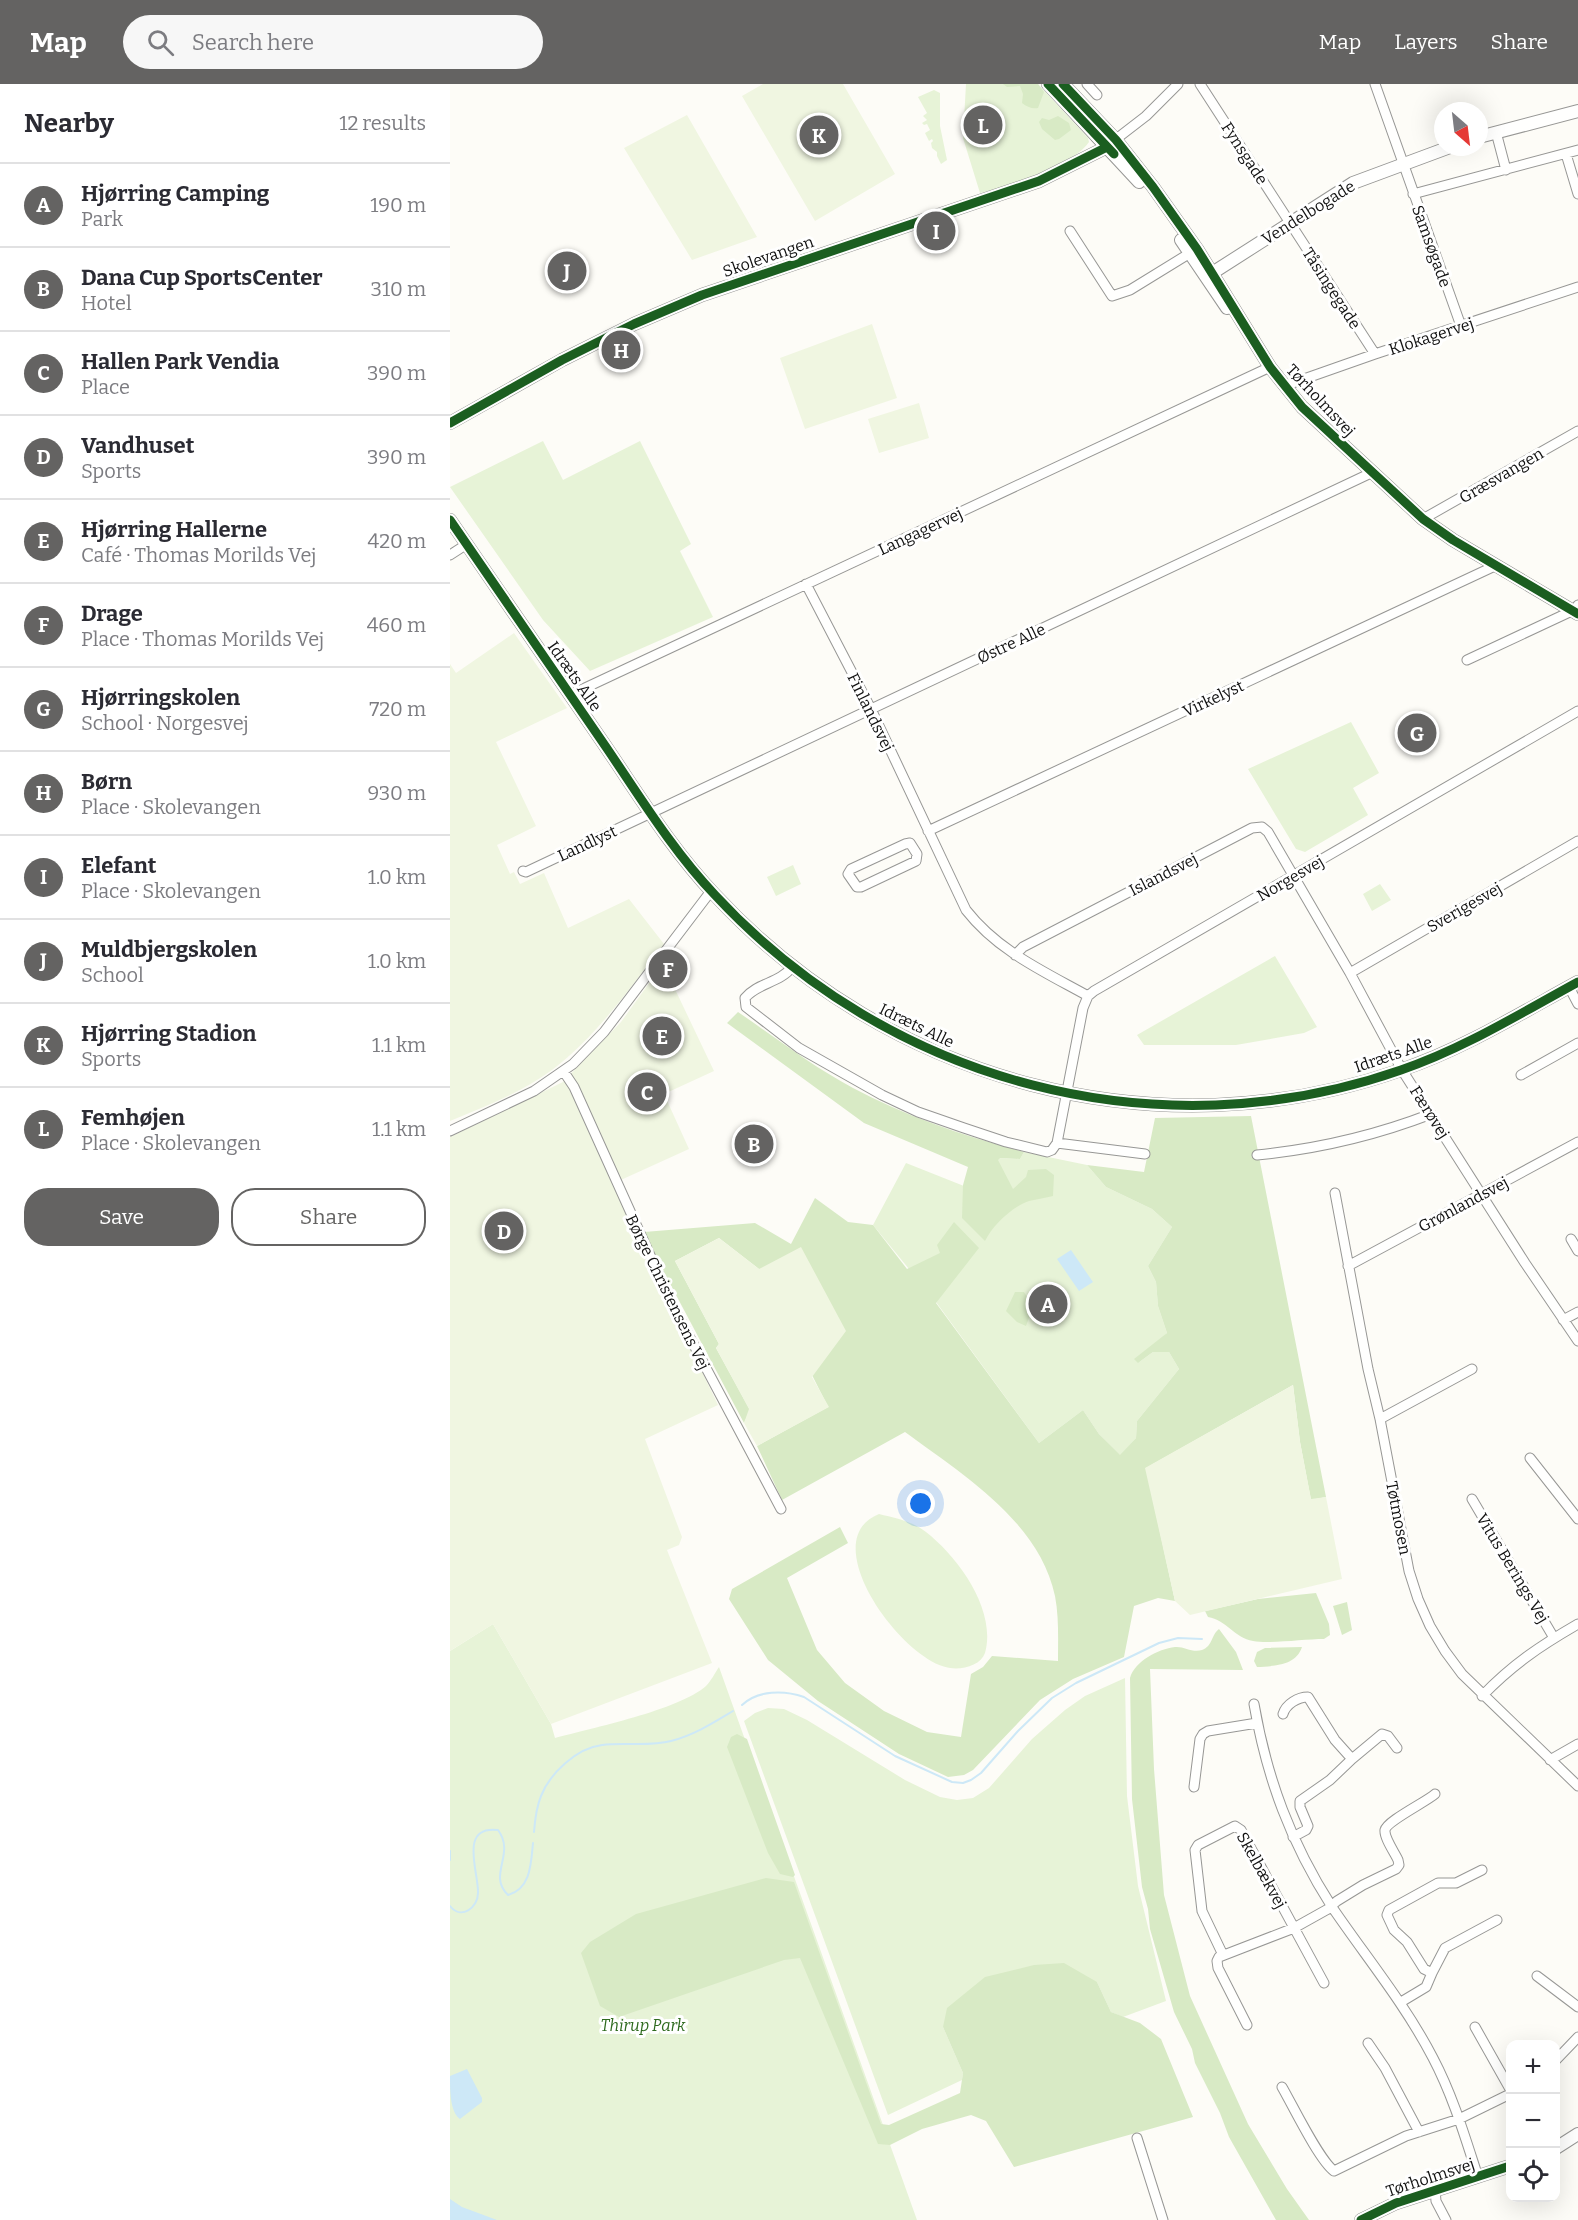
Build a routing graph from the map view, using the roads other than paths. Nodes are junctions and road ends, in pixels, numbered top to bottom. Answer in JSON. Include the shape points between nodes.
{"nodes":[{"id":1,"x":1048,"y":84,"type":"edge"},
{"id":2,"x":1063,"y":84,"type":"edge"},
{"id":3,"x":1087,"y":84,"type":"edge"},
{"id":4,"x":1178,"y":84,"type":"edge"},
{"id":5,"x":1200,"y":84,"type":"edge"},
{"id":6,"x":1375,"y":84,"type":"edge"},
{"id":7,"x":1097,"y":95,"type":"dead end"},
{"id":8,"x":1578,"y":111,"type":"edge"},
{"id":9,"x":1496,"y":132,"type":"junction"},
{"id":10,"x":1488,"y":134,"type":"edge"},
{"id":11,"x":1112,"y":143,"type":"junction"},
{"id":12,"x":1578,"y":150,"type":"edge"},
{"id":13,"x":1434,"y":153,"type":"edge"},
{"id":14,"x":1566,"y":154,"type":"junction"},
{"id":15,"x":1402,"y":165,"type":"junction"},
{"id":16,"x":1506,"y":170,"type":"junction"},
{"id":17,"x":1413,"y":194,"type":"junction"},
{"id":18,"x":1578,"y":194,"type":"edge"},
{"id":19,"x":1290,"y":222,"type":"junction"},
{"id":20,"x":1070,"y":231,"type":"dead end"},
{"id":21,"x":1193,"y":251,"type":"junction"},
{"id":22,"x":1209,"y":275,"type":"junction"},
{"id":23,"x":1578,"y":287,"type":"edge"},
{"id":24,"x":1461,"y":326,"type":"junction"},
{"id":25,"x":1374,"y":354,"type":"junction"},
{"id":26,"x":1270,"y":367,"type":"junction"},
{"id":27,"x":1284,"y":386,"type":"junction"},
{"id":28,"x":450,"y":423,"type":"edge"},
{"id":29,"x":1578,"y":431,"type":"edge"},
{"id":30,"x":1371,"y":473,"type":"junction"},
{"id":31,"x":1423,"y":519,"type":"junction"},
{"id":32,"x":450,"y":520,"type":"edge"},
{"id":33,"x":467,"y":544,"type":"junction"},
{"id":34,"x":450,"y":555,"type":"edge"},
{"id":35,"x":1497,"y":565,"type":"junction"},
{"id":36,"x":806,"y":584,"type":"junction"},
{"id":37,"x":1576,"y":610,"type":"edge"},
{"id":38,"x":1467,"y":660,"type":"dead end"},
{"id":39,"x":570,"y":695,"type":"junction"},
{"id":40,"x":871,"y":709,"type":"junction"},
{"id":41,"x":1578,"y":711,"type":"edge"},
{"id":42,"x":651,"y":813,"type":"junction"},
{"id":43,"x":928,"y":831,"type":"junction"},
{"id":44,"x":933,"y":841,"type":"junction"},
{"id":45,"x":1578,"y":841,"type":"edge"},
{"id":46,"x":915,"y":850,"type":"junction"},
{"id":47,"x":522,"y":871,"type":"dead end"},
{"id":48,"x":1293,"y":876,"type":"junction"},
{"id":49,"x":711,"y":891,"type":"junction"},
{"id":50,"x":1015,"y":955,"type":"junction"},
{"id":51,"x":792,"y":967,"type":"junction"},
{"id":52,"x":1350,"y":974,"type":"junction"},
{"id":53,"x":1574,"y":985,"type":"edge"},
{"id":54,"x":1088,"y":996,"type":"junction"},
{"id":55,"x":1578,"y":1004,"type":"edge"},
{"id":56,"x":1578,"y":1043,"type":"edge"},
{"id":57,"x":1402,"y":1070,"type":"junction"},
{"id":58,"x":564,"y":1072,"type":"junction"},
{"id":59,"x":1521,"y":1075,"type":"dead end"},
{"id":60,"x":1067,"y":1094,"type":"junction"},
{"id":61,"x":1431,"y":1114,"type":"junction"},
{"id":62,"x":450,"y":1131,"type":"edge"},
{"id":63,"x":1578,"y":1142,"type":"edge"},
{"id":64,"x":1057,"y":1143,"type":"junction"},
{"id":65,"x":1145,"y":1154,"type":"dead end"},
{"id":66,"x":1257,"y":1155,"type":"dead end"},
{"id":67,"x":1335,"y":1192,"type":"dead end"},
{"id":68,"x":1481,"y":1194,"type":"junction"},
{"id":69,"x":1571,"y":1239,"type":"dead end"},
{"id":70,"x":1578,"y":1251,"type":"edge"},
{"id":71,"x":1348,"y":1266,"type":"junction"},
{"id":72,"x":1578,"y":1312,"type":"edge"},
{"id":73,"x":1563,"y":1320,"type":"junction"},
{"id":74,"x":1578,"y":1341,"type":"edge"},
{"id":75,"x":1472,"y":1369,"type":"dead end"},
{"id":76,"x":1380,"y":1419,"type":"junction"},
{"id":77,"x":1530,"y":1458,"type":"dead end"},
{"id":78,"x":1472,"y":1499,"type":"dead end"},
{"id":79,"x":780,"y":1509,"type":"dead end"},
{"id":80,"x":1578,"y":1519,"type":"edge"},
{"id":81,"x":1578,"y":1624,"type":"edge"},
{"id":82,"x":1554,"y":1638,"type":"junction"},
{"id":83,"x":1482,"y":1696,"type":"junction"},
{"id":84,"x":1254,"y":1704,"type":"dead end"},
{"id":85,"x":1283,"y":1714,"type":"dead end"},
{"id":86,"x":1257,"y":1723,"type":"junction"},
{"id":87,"x":1578,"y":1744,"type":"edge"},
{"id":88,"x":1397,"y":1748,"type":"dead end"},
{"id":89,"x":1352,"y":1759,"type":"junction"},
{"id":90,"x":1550,"y":1760,"type":"junction"},
{"id":91,"x":1578,"y":1786,"type":"edge"},
{"id":92,"x":1194,"y":1787,"type":"dead end"},
{"id":93,"x":1435,"y":1794,"type":"dead end"},
{"id":94,"x":1293,"y":1837,"type":"junction"},
{"id":95,"x":1482,"y":1870,"type":"dead end"},
{"id":96,"x":1332,"y":1906,"type":"junction"},
{"id":97,"x":1497,"y":1920,"type":"dead end"},
{"id":98,"x":1294,"y":1928,"type":"junction"},
{"id":99,"x":1223,"y":1955,"type":"junction"},
{"id":100,"x":1432,"y":1973,"type":"junction"},
{"id":101,"x":1537,"y":1976,"type":"dead end"},
{"id":102,"x":1324,"y":1983,"type":"dead end"},
{"id":103,"x":1401,"y":2002,"type":"junction"},
{"id":104,"x":1578,"y":2007,"type":"edge"},
{"id":105,"x":1246,"y":2025,"type":"dead end"},
{"id":106,"x":1475,"y":2027,"type":"dead end"},
{"id":107,"x":1578,"y":2037,"type":"edge"},
{"id":108,"x":1368,"y":2043,"type":"dead end"},
{"id":109,"x":1560,"y":2056,"type":"edge"},
{"id":110,"x":1506,"y":2082,"type":"edge"},
{"id":111,"x":1282,"y":2087,"type":"dead end"},
{"id":112,"x":1506,"y":2096,"type":"edge"},
{"id":113,"x":1459,"y":2119,"type":"junction"},
{"id":114,"x":1419,"y":2132,"type":"junction"},
{"id":115,"x":1578,"y":2134,"type":"edge"},
{"id":116,"x":1137,"y":2138,"type":"dead end"},
{"id":117,"x":1560,"y":2145,"type":"edge"},
{"id":118,"x":1506,"y":2167,"type":"edge"},
{"id":119,"x":1478,"y":2177,"type":"junction"},
{"id":120,"x":1435,"y":2190,"type":"junction"},
{"id":121,"x":1163,"y":2220,"type":"edge"},
{"id":122,"x":1361,"y":2220,"type":"edge"},
{"id":123,"x":1446,"y":2220,"type":"edge"}],
"edges":[{"from":1,"to":11,"type":"street","name":"Tørholmsvej"},
{"from":2,"to":11,"type":"street","name":"Tørholmsvej"},
{"from":3,"to":7,"type":"street"},
{"from":4,"to":11,"type":"street"},
{"from":5,"to":19,"type":"street","name":"Fynsgade"},
{"from":6,"to":15,"type":"street","name":"Samsøgade"},
{"from":8,"to":9,"type":"street"},
{"from":9,"to":10,"type":"street"},
{"from":9,"to":16,"type":"street"},
{"from":11,"to":21,"type":"street","name":"Tørholmsvej"},
{"from":11,"to":28,"type":"street","name":"Skolevangen","via":[[1040,181],[702,295],[562,360]]},
{"from":12,"to":14,"type":"street"},
{"from":13,"to":15,"type":"street","name":"Vendelbogade"},
{"from":14,"to":16,"type":"street"},
{"from":14,"to":18,"type":"street"},
{"from":15,"to":17,"type":"street","name":"Samsøgade"},
{"from":15,"to":19,"type":"street","name":"Vendelbogade","via":[[1353,183]]},
{"from":16,"to":17,"type":"street"},
{"from":17,"to":24,"type":"street","name":"Samsøgade"},
{"from":19,"to":22,"type":"street","name":"Vendelbogade"},
{"from":19,"to":25,"type":"street","name":"Tåsingegade"},
{"from":20,"to":21,"type":"street","via":[[1112,296],[1130,290]]},
{"from":21,"to":22,"type":"street","name":"Tørholmsvej"},
{"from":22,"to":26,"type":"street","name":"Tørholmsvej","via":[[1226,307]]},
{"from":23,"to":24,"type":"street","name":"Klokagervej"},
{"from":24,"to":25,"type":"street","name":"Klokagervej"},
{"from":25,"to":27,"type":"street","name":"Klokagervej"},
{"from":26,"to":27,"type":"street","name":"Tørholmsvej"},
{"from":26,"to":36,"type":"street","name":"Langagervej"},
{"from":27,"to":30,"type":"street","name":"Tørholmsvej"},
{"from":29,"to":31,"type":"street","name":"Græsvangen"},
{"from":30,"to":31,"type":"street","name":"Tørholmsvej"},
{"from":30,"to":40,"type":"street","name":"Østre Alle"},
{"from":31,"to":35,"type":"street","name":"Tørholmsvej"},
{"from":32,"to":33,"type":"street","name":"Idræts Alle"},
{"from":33,"to":34,"type":"street"},
{"from":33,"to":39,"type":"street","name":"Idræts Alle"},
{"from":35,"to":37,"type":"street","name":"Tørholmsvej"},
{"from":35,"to":43,"type":"street","name":"Virkelyst"},
{"from":36,"to":39,"type":"street","name":"Langagervej"},
{"from":36,"to":40,"type":"street","name":"Finlandsvej"},
{"from":37,"to":38,"type":"street","name":"Tørholmsvej"},
{"from":39,"to":42,"type":"street","name":"Idræts Alle"},
{"from":40,"to":42,"type":"street","name":"Østre Alle"},
{"from":40,"to":43,"type":"street","name":"Finlandsvej"},
{"from":41,"to":48,"type":"street","name":"Norgesvej"},
{"from":42,"to":47,"type":"street","name":"Landlyst"},
{"from":42,"to":49,"type":"street","name":"Idræts Alle"},
{"from":43,"to":44,"type":"street","name":"Finlandsvej"},
{"from":44,"to":46,"type":"street"},
{"from":44,"to":50,"type":"street","name":"Finlandsvej","via":[[966,910],[980,927]]},
{"from":45,"to":52,"type":"street","name":"Sverigesvej"},
{"from":46,"to":46,"type":"street","via":[[916,861],[861,887],[854,886],[848,874],[851,868],[905,844]]},
{"from":48,"to":50,"type":"street","name":"Islandsvej","via":[[1268,832],[1262,827],[1252,828],[1023,947]]},
{"from":48,"to":52,"type":"street","name":"Færøvej"},
{"from":48,"to":54,"type":"street","name":"Norgesvej"},
{"from":49,"to":51,"type":"street","name":"Idræts Alle"},
{"from":49,"to":58,"type":"street","via":[[604,1032]]},
{"from":50,"to":54,"type":"street","name":"Finlandsvej"},
{"from":51,"to":60,"type":"street","name":"Idræts Alle","via":[[836,1000],[908,1040],[945,1057]]},
{"from":51,"to":64,"type":"street","via":[[782,978],[747,995],[744,1001],[751,1012],[799,1048],[918,1112],[1041,1151],[1052,1150]]},
{"from":52,"to":57,"type":"street","name":"Færøvej"},
{"from":53,"to":55,"type":"street","name":"Idræts Alle"},
{"from":53,"to":57,"type":"street","name":"Idræts Alle","via":[[1474,1038]]},
{"from":54,"to":60,"type":"street"},
{"from":56,"to":59,"type":"street"},
{"from":57,"to":60,"type":"street","name":"Idræts Alle","via":[[1305,1095],[1255,1102],[1159,1105]]},
{"from":57,"to":61,"type":"street","name":"Færøvej"},
{"from":58,"to":62,"type":"street","via":[[534,1091]]},
{"from":58,"to":79,"type":"street","name":"Børge Christensens Vej","via":[[672,1304]]},
{"from":60,"to":64,"type":"street"},
{"from":61,"to":66,"type":"street","via":[[1352,1140]]},
{"from":61,"to":68,"type":"street","name":"Færøvej"},
{"from":63,"to":68,"type":"street","name":"Grønlandsvej"},
{"from":64,"to":65,"type":"street"},
{"from":67,"to":71,"type":"street","name":"Tøtmosen"},
{"from":68,"to":71,"type":"street","name":"Grønlandsvej"},
{"from":68,"to":73,"type":"street","name":"Færøvej"},
{"from":69,"to":70,"type":"street"},
{"from":71,"to":76,"type":"street","name":"Tøtmosen"},
{"from":72,"to":73,"type":"street"},
{"from":73,"to":74,"type":"street","name":"Færøvej"},
{"from":75,"to":76,"type":"street"},
{"from":76,"to":83,"type":"street","name":"Tøtmosen","via":[[1409,1571],[1418,1599],[1445,1651]]},
{"from":77,"to":80,"type":"street"},
{"from":78,"to":82,"type":"street","name":"Vitus Berings Vej"},
{"from":81,"to":82,"type":"street"},
{"from":82,"to":83,"type":"street","via":[[1506,1670]]},
{"from":83,"to":90,"type":"street","name":"Tøtmosen"},
{"from":84,"to":86,"type":"street"},
{"from":85,"to":89,"type":"street","via":[[1287,1706],[1308,1697]]},
{"from":86,"to":92,"type":"street","via":[[1203,1734]]},
{"from":86,"to":94,"type":"street","via":[[1279,1806]]},
{"from":87,"to":90,"type":"street"},
{"from":88,"to":89,"type":"street","via":[[1382,1734]]},
{"from":89,"to":94,"type":"street","via":[[1300,1801],[1308,1826]]},
{"from":90,"to":91,"type":"street","name":"Tøtmosen"},
{"from":93,"to":96,"type":"street","name":"Skelbækvej","via":[[1386,1828],[1398,1867]]},
{"from":94,"to":96,"type":"street"},
{"from":95,"to":100,"type":"street","via":[[1461,1881],[1438,1883],[1387,1912],[1394,1930],[1407,1941],[1424,1969]]},
{"from":96,"to":98,"type":"street","name":"Skelbækvej"},
{"from":96,"to":103,"type":"street"},
{"from":97,"to":100,"type":"street","via":[[1445,1948]]},
{"from":98,"to":99,"type":"street","name":"Skelbækvej"},
{"from":98,"to":99,"type":"street","name":"Skelbækvej","via":[[1241,1830],[1233,1827],[1198,1845],[1194,1852],[1202,1911]]},
{"from":98,"to":102,"type":"street","name":"Skelbækvej"},
{"from":99,"to":105,"type":"street","name":"Skelbækvej","via":[[1217,1961],[1218,1968]]},
{"from":100,"to":103,"type":"street","via":[[1426,1987]]},
{"from":101,"to":104,"type":"street"},
{"from":103,"to":113,"type":"street","via":[[1433,2057]]},
{"from":106,"to":110,"type":"street"},
{"from":107,"to":109,"type":"street"},
{"from":108,"to":114,"type":"street"},
{"from":111,"to":114,"type":"street","via":[[1334,2171]]},
{"from":112,"to":113,"type":"street"},
{"from":113,"to":114,"type":"street"},
{"from":113,"to":119,"type":"street"},
{"from":115,"to":117,"type":"street"},
{"from":116,"to":121,"type":"street"},
{"from":118,"to":119,"type":"street","name":"Tørholmsvej"},
{"from":119,"to":120,"type":"street","name":"Tørholmsvej"},
{"from":120,"to":122,"type":"street","name":"Tørholmsvej"},
{"from":120,"to":123,"type":"street"}]}
